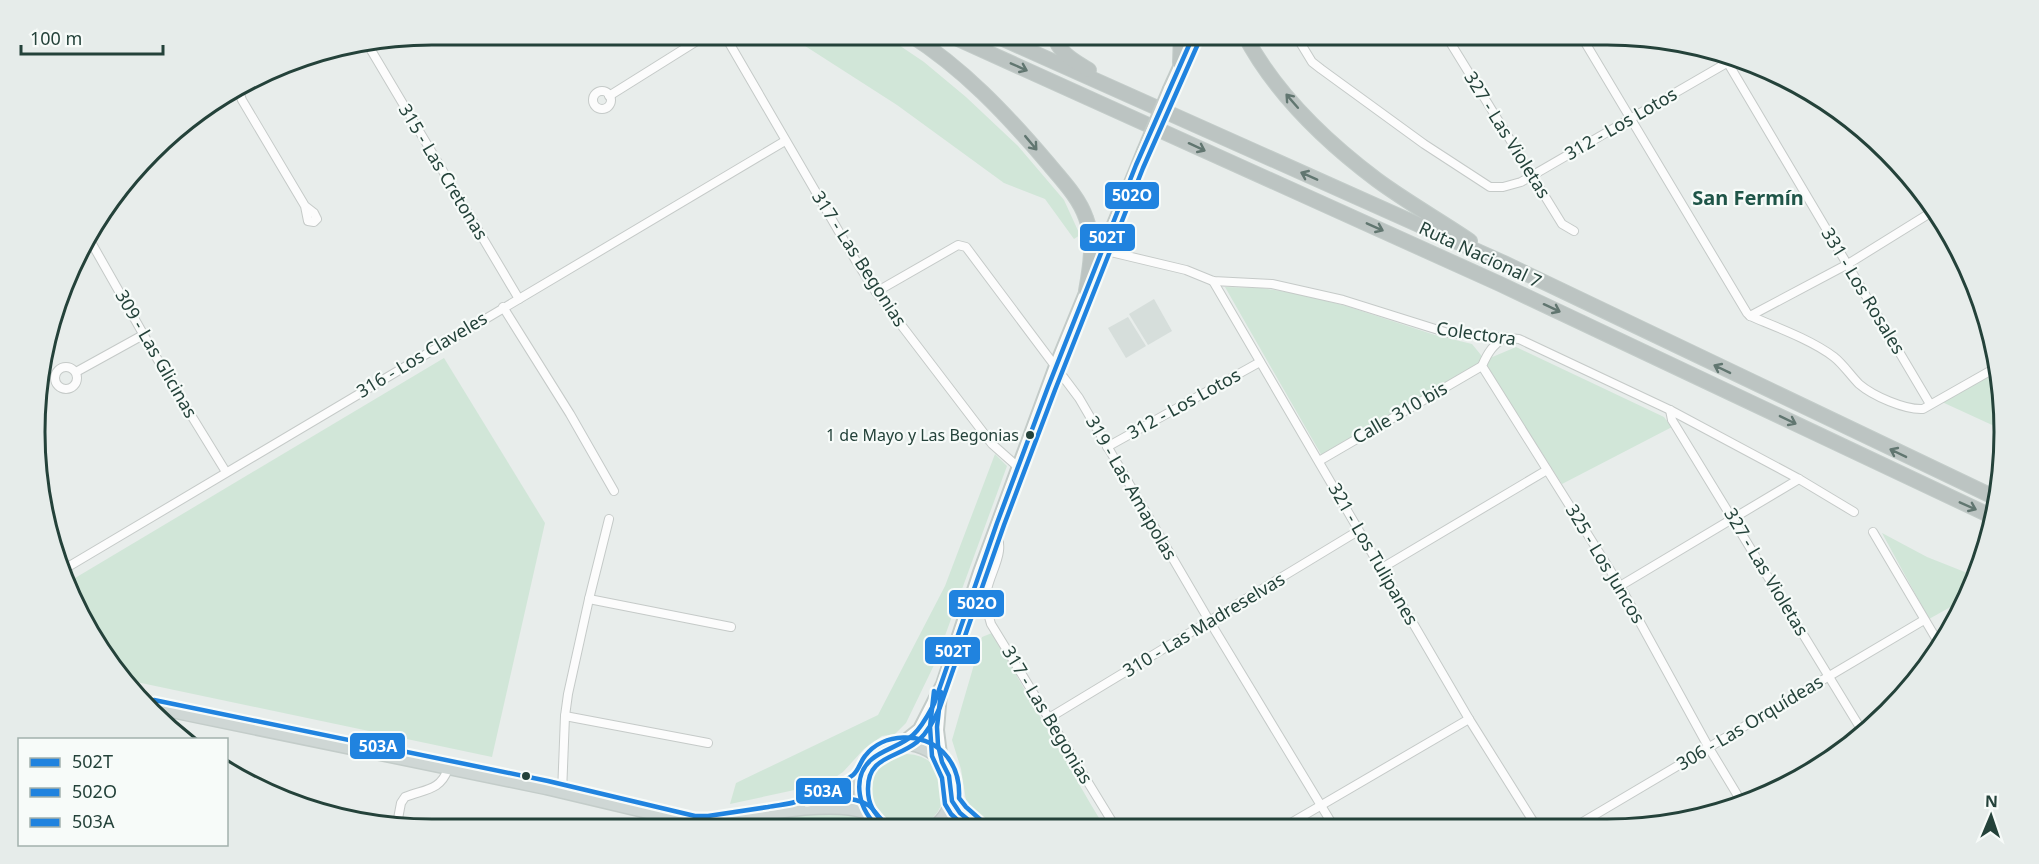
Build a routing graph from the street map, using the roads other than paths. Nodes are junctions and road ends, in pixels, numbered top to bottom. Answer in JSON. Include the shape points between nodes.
{"nodes":[{"id":1,"x":690,"y":45,"type":"edge"},
{"id":2,"x":730,"y":45,"type":"edge"},
{"id":3,"x":925,"y":45,"type":"edge"},
{"id":4,"x":971,"y":45,"type":"edge"},
{"id":5,"x":1016,"y":45,"type":"edge"},
{"id":6,"x":1057,"y":45,"type":"edge"},
{"id":7,"x":1182,"y":45,"type":"edge"},
{"id":8,"x":1189,"y":45,"type":"edge"},
{"id":9,"x":1250,"y":45,"type":"edge"},
{"id":10,"x":1304,"y":45,"type":"edge"},
{"id":11,"x":1452,"y":45,"type":"edge"},
{"id":12,"x":1586,"y":45,"type":"edge"},
{"id":13,"x":371,"y":50,"type":"edge"},
{"id":14,"x":1180,"y":63,"type":"junction"},
{"id":15,"x":1724,"y":64,"type":"edge"},
{"id":16,"x":1729,"y":65,"type":"edge"},
{"id":17,"x":1112,"y":88,"type":"junction"},
{"id":18,"x":240,"y":96,"type":"edge"},
{"id":19,"x":609,"y":96,"type":"dead end"},
{"id":20,"x":1630,"y":119,"type":"junction"},
{"id":21,"x":785,"y":141,"type":"junction"},
{"id":22,"x":1533,"y":176,"type":"junction"},
{"id":23,"x":305,"y":206,"type":"dead end"},
{"id":24,"x":1927,"y":215,"type":"edge"},
{"id":25,"x":1574,"y":231,"type":"dead end"},
{"id":26,"x":92,"y":248,"type":"edge"},
{"id":27,"x":1102,"y":250,"type":"junction"},
{"id":28,"x":1504,"y":264,"type":"junction"},
{"id":29,"x":1848,"y":264,"type":"junction"},
{"id":30,"x":1213,"y":281,"type":"junction"},
{"id":31,"x":1086,"y":291,"type":"junction"},
{"id":32,"x":876,"y":292,"type":"junction"},
{"id":33,"x":519,"y":299,"type":"junction"},
{"id":34,"x":503,"y":307,"type":"junction"},
{"id":35,"x":1750,"y":316,"type":"junction"},
{"id":36,"x":143,"y":335,"type":"junction"},
{"id":37,"x":1507,"y":337,"type":"junction"},
{"id":38,"x":1260,"y":362,"type":"junction"},
{"id":39,"x":1055,"y":366,"type":"junction"},
{"id":40,"x":1482,"y":366,"type":"junction"},
{"id":41,"x":1989,"y":371,"type":"edge"},
{"id":42,"x":76,"y":372,"type":"dead end"},
{"id":43,"x":1930,"y":404,"type":"junction"},
{"id":44,"x":1670,"y":410,"type":"junction"},
{"id":45,"x":1107,"y":447,"type":"junction"},
{"id":46,"x":1319,"y":461,"type":"junction"},
{"id":47,"x":1018,"y":467,"type":"junction"},
{"id":48,"x":1547,"y":470,"type":"junction"},
{"id":49,"x":226,"y":472,"type":"junction"},
{"id":50,"x":1799,"y":479,"type":"junction"},
{"id":51,"x":614,"y":491,"type":"dead end"},
{"id":52,"x":1989,"y":495,"type":"edge"},
{"id":53,"x":1854,"y":512,"type":"dead end"},
{"id":54,"x":1985,"y":513,"type":"edge"},
{"id":55,"x":1733,"y":518,"type":"junction"},
{"id":56,"x":609,"y":519,"type":"dead end"},
{"id":57,"x":1358,"y":531,"type":"junction"},
{"id":58,"x":994,"y":532,"type":"junction"},
{"id":59,"x":1873,"y":532,"type":"dead end"},
{"id":60,"x":69,"y":566,"type":"edge"},
{"id":61,"x":1382,"y":568,"type":"junction"},
{"id":62,"x":1620,"y":586,"type":"junction"},
{"id":63,"x":589,"y":599,"type":"junction"},
{"id":64,"x":1924,"y":620,"type":"junction"},
{"id":65,"x":1210,"y":622,"type":"junction"},
{"id":66,"x":731,"y":627,"type":"dead end"},
{"id":67,"x":1935,"y":637,"type":"edge"},
{"id":68,"x":1828,"y":676,"type":"junction"},
{"id":69,"x":942,"y":684,"type":"junction"},
{"id":70,"x":161,"y":709,"type":"edge"},
{"id":71,"x":565,"y":716,"type":"junction"},
{"id":72,"x":1049,"y":718,"type":"junction"},
{"id":73,"x":1469,"y":719,"type":"junction"},
{"id":74,"x":1859,"y":726,"type":"edge"},
{"id":75,"x":708,"y":743,"type":"dead end"},
{"id":76,"x":899,"y":745,"type":"junction"},
{"id":77,"x":1708,"y":748,"type":"junction"},
{"id":78,"x":942,"y":762,"type":"junction"},
{"id":79,"x":448,"y":769,"type":"junction"},
{"id":80,"x":861,"y":779,"type":"junction"},
{"id":81,"x":562,"y":793,"type":"junction"},
{"id":82,"x":1738,"y":796,"type":"edge"},
{"id":83,"x":951,"y":800,"type":"junction"},
{"id":84,"x":1320,"y":805,"type":"junction"},
{"id":85,"x":795,"y":810,"type":"junction"},
{"id":86,"x":865,"y":812,"type":"junction"},
{"id":87,"x":398,"y":817,"type":"edge"},
{"id":88,"x":678,"y":819,"type":"edge"},
{"id":89,"x":735,"y":819,"type":"edge"},
{"id":90,"x":871,"y":819,"type":"edge"},
{"id":91,"x":941,"y":819,"type":"edge"},
{"id":92,"x":968,"y":819,"type":"edge"},
{"id":93,"x":1111,"y":819,"type":"edge"},
{"id":94,"x":1297,"y":819,"type":"edge"},
{"id":95,"x":1329,"y":819,"type":"edge"},
{"id":96,"x":1532,"y":819,"type":"edge"},
{"id":97,"x":1588,"y":819,"type":"edge"}],
"edges":[{"from":1,"to":19,"type":"street"},
{"from":2,"to":21,"type":"street","name":"317 - Las Begonias"},
{"from":3,"to":31,"type":"highway","one_way":true,"via":[[998,106],[1082,206],[1091,235]]},
{"from":4,"to":54,"type":"highway","name":"Ruta Nacional 7","one_way":true,"via":[[1500,284]]},
{"from":5,"to":17,"type":"highway","name":"Ruta Nacional 7"},
{"from":6,"to":17,"type":"highway"},
{"from":7,"to":14,"type":"highway"},
{"from":8,"to":14,"type":"main road"},
{"from":28,"to":9,"type":"highway","one_way":true,"via":[[1356,163],[1293,103]]},
{"from":10,"to":22,"type":"street","name":"312 - Los Lotos","via":[[1312,62],[1321,69],[1490,187],[1503,187]]},
{"from":11,"to":22,"type":"street","name":"327 - Las Violetas"},
{"from":12,"to":20,"type":"street"},
{"from":13,"to":33,"type":"street","name":"315 - Las Cretonas"},
{"from":14,"to":27,"type":"main road","bridge":true},
{"from":15,"to":20,"type":"street","name":"312 - Los Lotos"},
{"from":16,"to":29,"type":"street","name":"331 - Los Rosales"},
{"from":28,"to":17,"type":"highway","name":"Ruta Nacional 7","one_way":true},
{"from":18,"to":23,"type":"street"},
{"from":20,"to":22,"type":"street","name":"312 - Los Lotos"},
{"from":20,"to":35,"type":"street"},
{"from":21,"to":32,"type":"street","name":"317 - Las Begonias"},
{"from":21,"to":33,"type":"street","name":"316 - Los Claveles"},
{"from":22,"to":25,"type":"street","name":"327 - Las Violetas","via":[[1562,224]]},
{"from":24,"to":29,"type":"street"},
{"from":26,"to":36,"type":"street","name":"309 - Las Glicinas"},
{"from":27,"to":30,"type":"street","name":"Colectora","via":[[1186,270]]},
{"from":27,"to":31,"type":"main road"},
{"from":52,"to":28,"type":"highway","name":"Ruta Nacional 7","one_way":true},
{"from":29,"to":35,"type":"street"},
{"from":29,"to":43,"type":"street","name":"331 - Los Rosales"},
{"from":30,"to":37,"type":"street","name":"Colectora","via":[[1296,289],[1448,333]]},
{"from":30,"to":38,"type":"street","name":"321 - Los Tulipanes"},
{"from":31,"to":39,"type":"main road"},
{"from":32,"to":39,"type":"street","name":"319 - Las Amapolas","via":[[958,244],[966,247]]},
{"from":32,"to":47,"type":"street","name":"317 - Las Begonias","via":[[992,444]]},
{"from":33,"to":34,"type":"street","name":"316 - Los Claveles"},
{"from":34,"to":49,"type":"street","name":"316 - Los Claveles"},
{"from":34,"to":51,"type":"street"},
{"from":35,"to":43,"type":"street","via":[[1834,357],[1862,386],[1894,403],[1914,409]]},
{"from":36,"to":42,"type":"street"},
{"from":36,"to":49,"type":"street","name":"309 - Las Glicinas"},
{"from":37,"to":40,"type":"street","via":[[1488,351]]},
{"from":37,"to":44,"type":"street","name":"Colectora","via":[[1528,342]]},
{"from":38,"to":45,"type":"street","name":"312 - Los Lotos"},
{"from":38,"to":46,"type":"street","name":"321 - Los Tulipanes"},
{"from":39,"to":45,"type":"street","name":"319 - Las Amapolas"},
{"from":39,"to":47,"type":"main road"},
{"from":40,"to":46,"type":"street","name":"Calle 310 bis"},
{"from":40,"to":48,"type":"street","name":"325 - Los Juncos"},
{"from":41,"to":43,"type":"street"},
{"from":44,"to":50,"type":"street","name":"Colectora"},
{"from":44,"to":55,"type":"street","name":"327 - Las Violetas","via":[[1672,420]]},
{"from":45,"to":65,"type":"street","name":"319 - Las Amapolas"},
{"from":46,"to":57,"type":"street","name":"321 - Los Tulipanes"},
{"from":47,"to":58,"type":"main road"},
{"from":48,"to":61,"type":"street"},
{"from":48,"to":62,"type":"street","name":"325 - Los Juncos"},
{"from":49,"to":60,"type":"street","name":"316 - Los Claveles"},
{"from":50,"to":53,"type":"street","name":"Colectora"},
{"from":50,"to":55,"type":"street"},
{"from":55,"to":62,"type":"street"},
{"from":55,"to":68,"type":"street","name":"327 - Las Violetas"},
{"from":56,"to":63,"type":"street"},
{"from":57,"to":61,"type":"street","name":"321 - Los Tulipanes"},
{"from":57,"to":65,"type":"street","name":"310 - Las Madreselvas"},
{"from":58,"to":69,"type":"main road"},
{"from":58,"to":72,"type":"street","name":"317 - Las Begonias","via":[[1000,545],[986,592],[991,624]]},
{"from":59,"to":64,"type":"street"},
{"from":61,"to":73,"type":"street","name":"321 - Los Tulipanes"},
{"from":62,"to":77,"type":"street","name":"325 - Los Juncos"},
{"from":63,"to":66,"type":"street"},
{"from":63,"to":71,"type":"street"},
{"from":64,"to":67,"type":"street"},
{"from":64,"to":68,"type":"street","name":"306 - Las Orquídeas"},
{"from":65,"to":72,"type":"street","name":"310 - Las Madreselvas"},
{"from":65,"to":84,"type":"street","name":"319 - Las Amapolas"},
{"from":68,"to":74,"type":"street","name":"327 - Las Violetas"},
{"from":68,"to":77,"type":"street","name":"306 - Las Orquídeas"},
{"from":69,"to":76,"type":"main road","via":[[920,729]]},
{"from":69,"to":78,"type":"main road","via":[[938,717]]},
{"from":70,"to":79,"type":"main road"},
{"from":71,"to":75,"type":"street"},
{"from":71,"to":81,"type":"street"},
{"from":72,"to":93,"type":"street","name":"317 - Las Begonias"},
{"from":73,"to":84,"type":"street"},
{"from":73,"to":96,"type":"street","name":"321 - Los Tulipanes"},
{"from":76,"to":78,"type":"main road","via":[[923,747]]},
{"from":76,"to":80,"type":"main road","via":[[871,760]]},
{"from":77,"to":82,"type":"street","name":"325 - Los Juncos"},
{"from":77,"to":97,"type":"street","name":"306 - Las Orquídeas"},
{"from":78,"to":83,"type":"main road","via":[[949,773]]},
{"from":79,"to":81,"type":"main road"},
{"from":79,"to":87,"type":"street","via":[[437,787],[405,797]]},
{"from":80,"to":85,"type":"main road"},
{"from":80,"to":86,"type":"main road"},
{"from":81,"to":88,"type":"main road"},
{"from":83,"to":91,"type":"main road"},
{"from":83,"to":92,"type":"main road"},
{"from":84,"to":94,"type":"street"},
{"from":84,"to":95,"type":"street","name":"319 - Las Amapolas"},
{"from":85,"to":86,"type":"main road","via":[[830,807]]},
{"from":85,"to":89,"type":"main road"},
{"from":86,"to":90,"type":"main road"}]}
